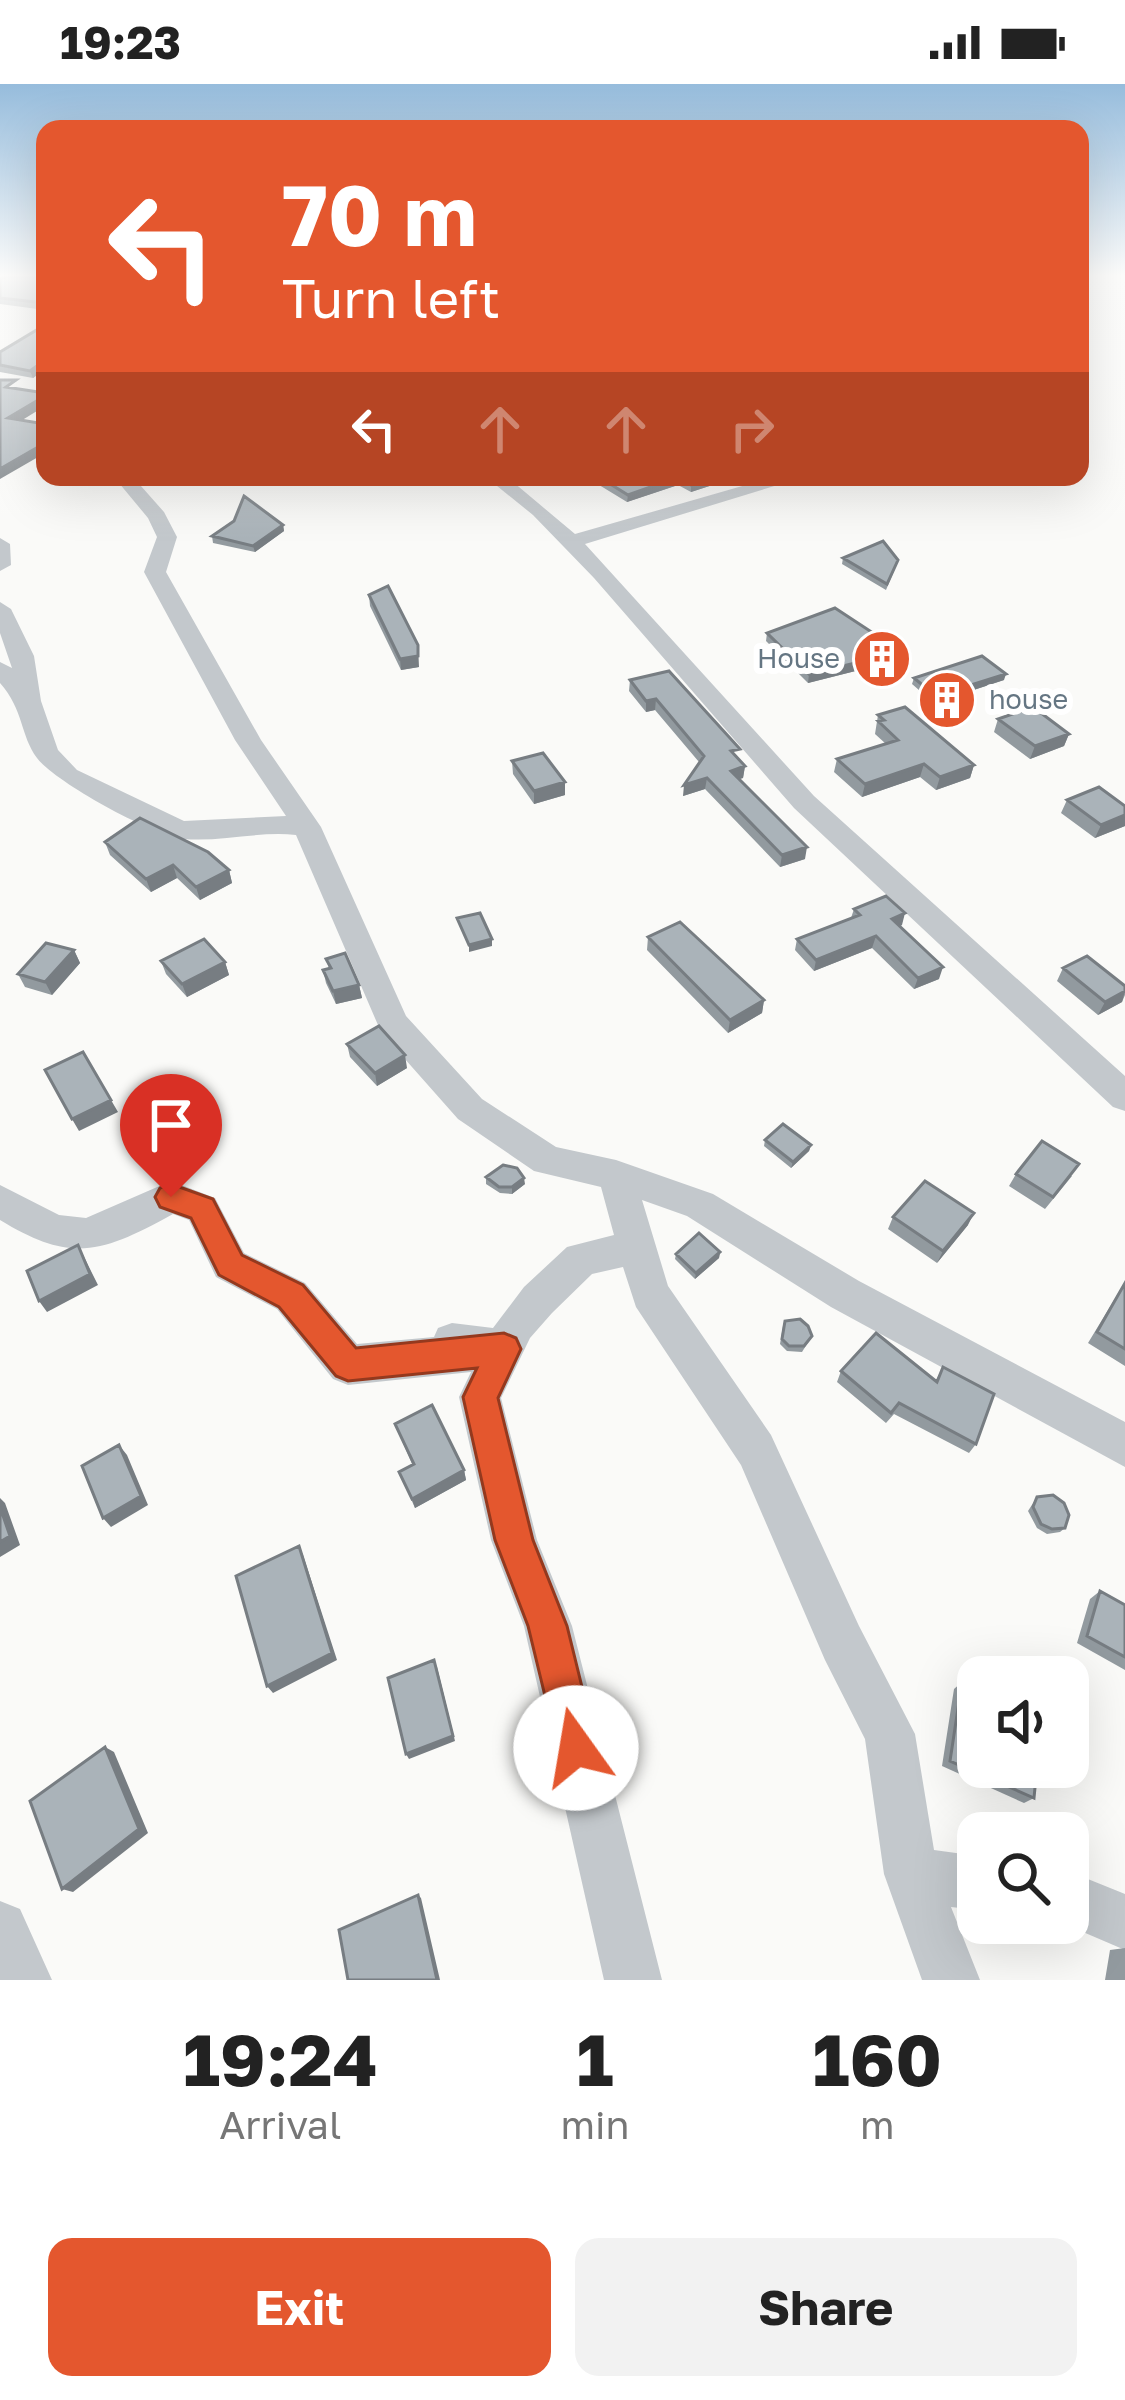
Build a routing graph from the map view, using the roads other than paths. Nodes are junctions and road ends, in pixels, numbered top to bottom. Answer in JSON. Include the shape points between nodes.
{"nodes":[{"id":1,"x":131,"y":486,"type":"edge"},
{"id":2,"x":506,"y":486,"type":"edge"},
{"id":3,"x":765,"y":486,"type":"edge"},
{"id":4,"x":571,"y":542,"type":"junction"},
{"id":5,"x":0,"y":544,"type":"edge"},
{"id":6,"x":0,"y":565,"type":"edge"},
{"id":7,"x":0,"y":608,"type":"edge"},
{"id":8,"x":0,"y":670,"type":"edge"},
{"id":9,"x":29,"y":701,"type":"junction"},
{"id":10,"x":307,"y":827,"type":"junction"},
{"id":11,"x":1125,"y":1097,"type":"edge"},
{"id":12,"x":616,"y":1174,"type":"junction"},
{"id":13,"x":0,"y":1201,"type":"edge"},
{"id":14,"x":634,"y":1247,"type":"junction"},
{"id":15,"x":452,"y":1342,"type":"dead end"},
{"id":16,"x":504,"y":1349,"type":"junction"},
{"id":17,"x":1125,"y":1445,"type":"edge"},
{"id":18,"x":911,"y":1874,"type":"junction"},
{"id":19,"x":957,"y":1880,"type":"edge"},
{"id":20,"x":1089,"y":1907,"type":"edge"},
{"id":21,"x":1125,"y":1922,"type":"edge"},
{"id":22,"x":0,"y":1929,"type":"edge"},
{"id":23,"x":23,"y":1980,"type":"edge"},
{"id":24,"x":633,"y":1980,"type":"edge"},
{"id":25,"x":951,"y":1980,"type":"edge"}],
"edges":[{"from":1,"to":10,"type":"street","via":[[167,537],[155,572],[248,740]]},
{"from":2,"to":4,"type":"street"},
{"from":3,"to":4,"type":"street"},
{"from":4,"to":11,"type":"street","via":[[804,802]]},
{"from":5,"to":6,"type":"street"},
{"from":7,"to":9,"type":"street","via":[[22,656]]},
{"from":8,"to":9,"type":"street"},
{"from":9,"to":10,"type":"street","via":[[56,766],[161,824],[204,831]]},
{"from":10,"to":12,"type":"street","via":[[393,1024],[470,1109],[547,1160]]},
{"from":12,"to":14,"type":"street"},
{"from":12,"to":17,"type":"street","via":[[700,1205],[845,1294]]},
{"from":13,"to":16,"type":"street","via":[[54,1234],[98,1235],[171,1197],[202,1209],[230,1265],[291,1296],[348,1365]]},
{"from":14,"to":16,"type":"street","via":[[581,1259],[516,1325]]},
{"from":14,"to":18,"type":"street","via":[[650,1294],[756,1450],[890,1734]]},
{"from":15,"to":16,"type":"street"},
{"from":16,"to":24,"type":"street","via":[[480,1397],[484,1418],[514,1540],[548,1626]]},
{"from":18,"to":19,"type":"street"},
{"from":18,"to":25,"type":"street"},
{"from":20,"to":21,"type":"street"},
{"from":22,"to":23,"type":"street"}]}
